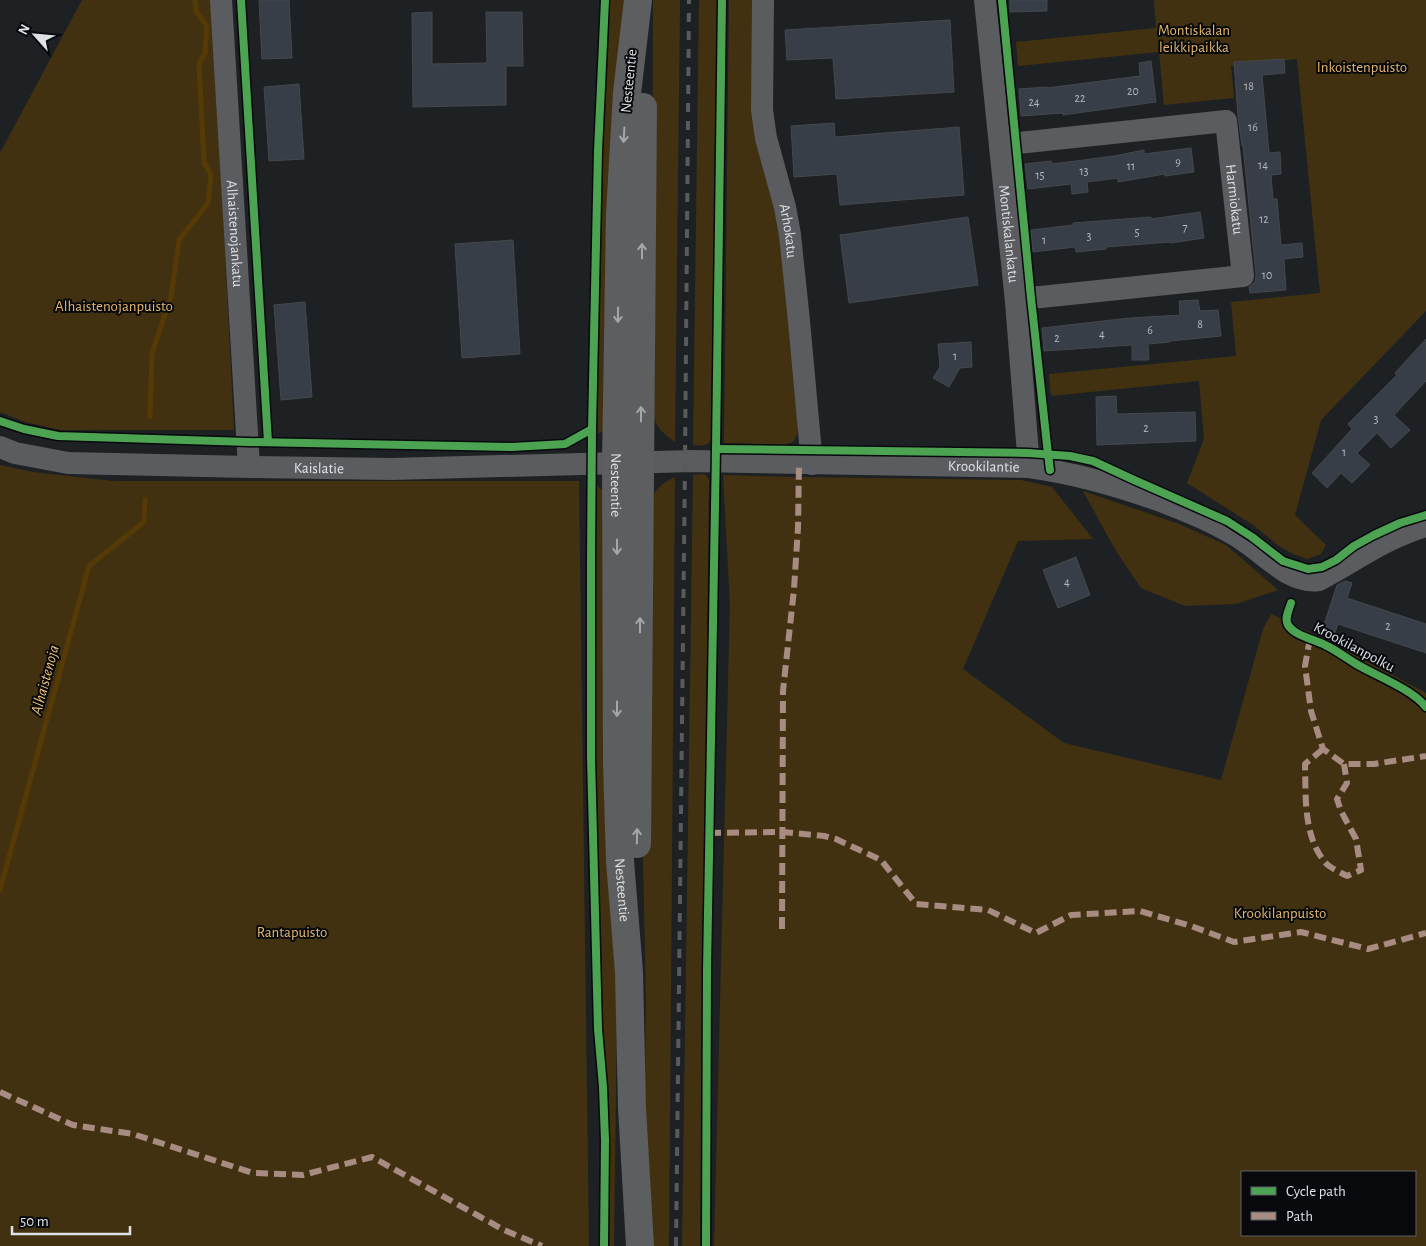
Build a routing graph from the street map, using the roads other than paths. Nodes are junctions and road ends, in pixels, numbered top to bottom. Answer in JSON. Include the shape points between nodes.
{"nodes":[{"id":1,"x":221,"y":0,"type":"edge"},
{"id":2,"x":640,"y":0,"type":"edge"},
{"id":3,"x":763,"y":0,"type":"edge"},
{"id":4,"x":985,"y":0,"type":"edge"},
{"id":5,"x":1000,"y":145,"type":"junction"},
{"id":6,"x":1016,"y":302,"type":"junction"},
{"id":7,"x":0,"y":447,"type":"edge"},
{"id":8,"x":628,"y":463,"type":"junction"},
{"id":9,"x":812,"y":464,"type":"junction"},
{"id":10,"x":250,"y":467,"type":"junction"},
{"id":11,"x":1029,"y":467,"type":"junction"},
{"id":12,"x":1426,"y":526,"type":"edge"},
{"id":13,"x":632,"y":1108,"type":"junction"},
{"id":14,"x":622,"y":1246,"type":"edge"},
{"id":15,"x":640,"y":1246,"type":"edge"}],
"edges":[{"from":1,"to":10,"type":"street","name":"Alhaistenojankatu"},
{"from":2,"to":8,"type":"main road","name":"Nesteentie","via":[[644,86]]},
{"from":3,"to":9,"type":"street","name":"Arhokatu","via":[[762,110],[790,235]]},
{"from":4,"to":5,"type":"street","name":"Montiskalankatu"},
{"from":5,"to":6,"type":"street","name":"Montiskalankatu"},
{"from":5,"to":6,"type":"street","name":"Harmiokatu","via":[[1226,121],[1244,276]]},
{"from":6,"to":11,"type":"street","name":"Montiskalankatu"},
{"from":7,"to":10,"type":"street","name":"Kaislatie","via":[[15,453],[68,462]]},
{"from":8,"to":9,"type":"street","name":"Krookilantie"},
{"from":8,"to":10,"type":"street","name":"Kaislatie","via":[[392,469]]},
{"from":8,"to":13,"type":"main road","name":"Nesteentie","via":[[637,862],[629,972]]},
{"from":9,"to":11,"type":"street","name":"Krookilantie"},
{"from":11,"to":12,"type":"street","name":"Krookilantie","via":[[1122,487],[1196,515],[1224,529],[1302,580],[1320,580],[1384,542]]},
{"from":13,"to":14,"type":"main road","name":"Nesteentie"},
{"from":13,"to":15,"type":"main road","name":"Nesteentie"}]}
